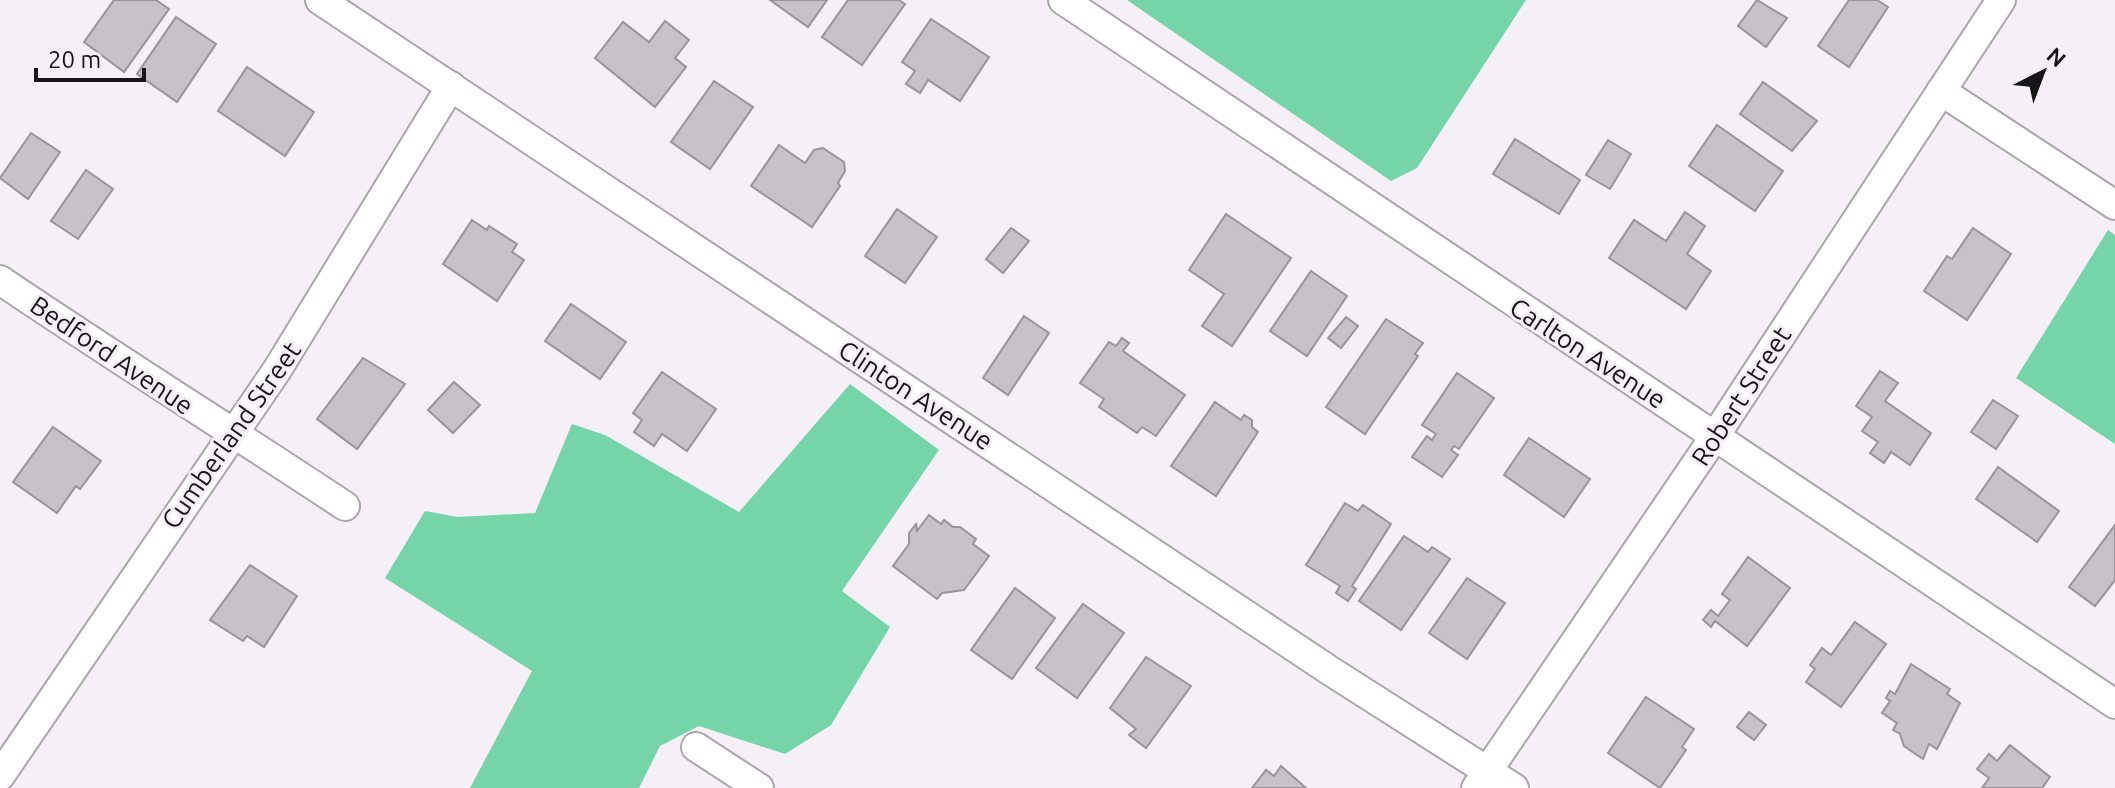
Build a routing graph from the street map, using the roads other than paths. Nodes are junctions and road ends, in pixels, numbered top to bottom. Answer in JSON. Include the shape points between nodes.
{"nodes":[{"id":1,"x":320,"y":0,"type":"edge"},
{"id":2,"x":1063,"y":0,"type":"edge"},
{"id":3,"x":2001,"y":0,"type":"edge"},
{"id":4,"x":451,"y":86,"type":"junction"},
{"id":5,"x":1941,"y":91,"type":"junction"},
{"id":6,"x":2115,"y":205,"type":"edge"},
{"id":7,"x":0,"y":280,"type":"edge"},
{"id":8,"x":232,"y":432,"type":"junction"},
{"id":9,"x":1715,"y":436,"type":"junction"},
{"id":10,"x":345,"y":506,"type":"dead end"},
{"id":11,"x":2115,"y":704,"type":"edge"},
{"id":12,"x":696,"y":747,"type":"dead end"},
{"id":13,"x":0,"y":776,"type":"edge"},
{"id":14,"x":1482,"y":779,"type":"edge"},
{"id":15,"x":17,"y":788,"type":"edge"},
{"id":16,"x":759,"y":788,"type":"edge"},
{"id":17,"x":1514,"y":788,"type":"edge"}],
"edges":[{"from":1,"to":4,"type":"street","name":"Clinton Avenue"},
{"from":2,"to":9,"type":"street","name":"Carlton Avenue"},
{"from":3,"to":5,"type":"street","name":"Robert Street"},
{"from":4,"to":8,"type":"street","name":"Cumberland Street","via":[[329,291]]},
{"from":4,"to":14,"type":"street","name":"Clinton Avenue","via":[[1332,672]]},
{"from":5,"to":6,"type":"street"},
{"from":5,"to":9,"type":"street","name":"Robert Street"},
{"from":7,"to":8,"type":"street","name":"Bedford Avenue"},
{"from":8,"to":10,"type":"street","name":"Bedford Avenue"},
{"from":8,"to":13,"type":"street","name":"Cumberland Street"},
{"from":9,"to":11,"type":"street","name":"Carlton Avenue"},
{"from":9,"to":14,"type":"street","name":"Robert Street"},
{"from":12,"to":16,"type":"street"},
{"from":13,"to":15,"type":"street"},
{"from":14,"to":17,"type":"street","name":"Clinton Avenue"}]}
